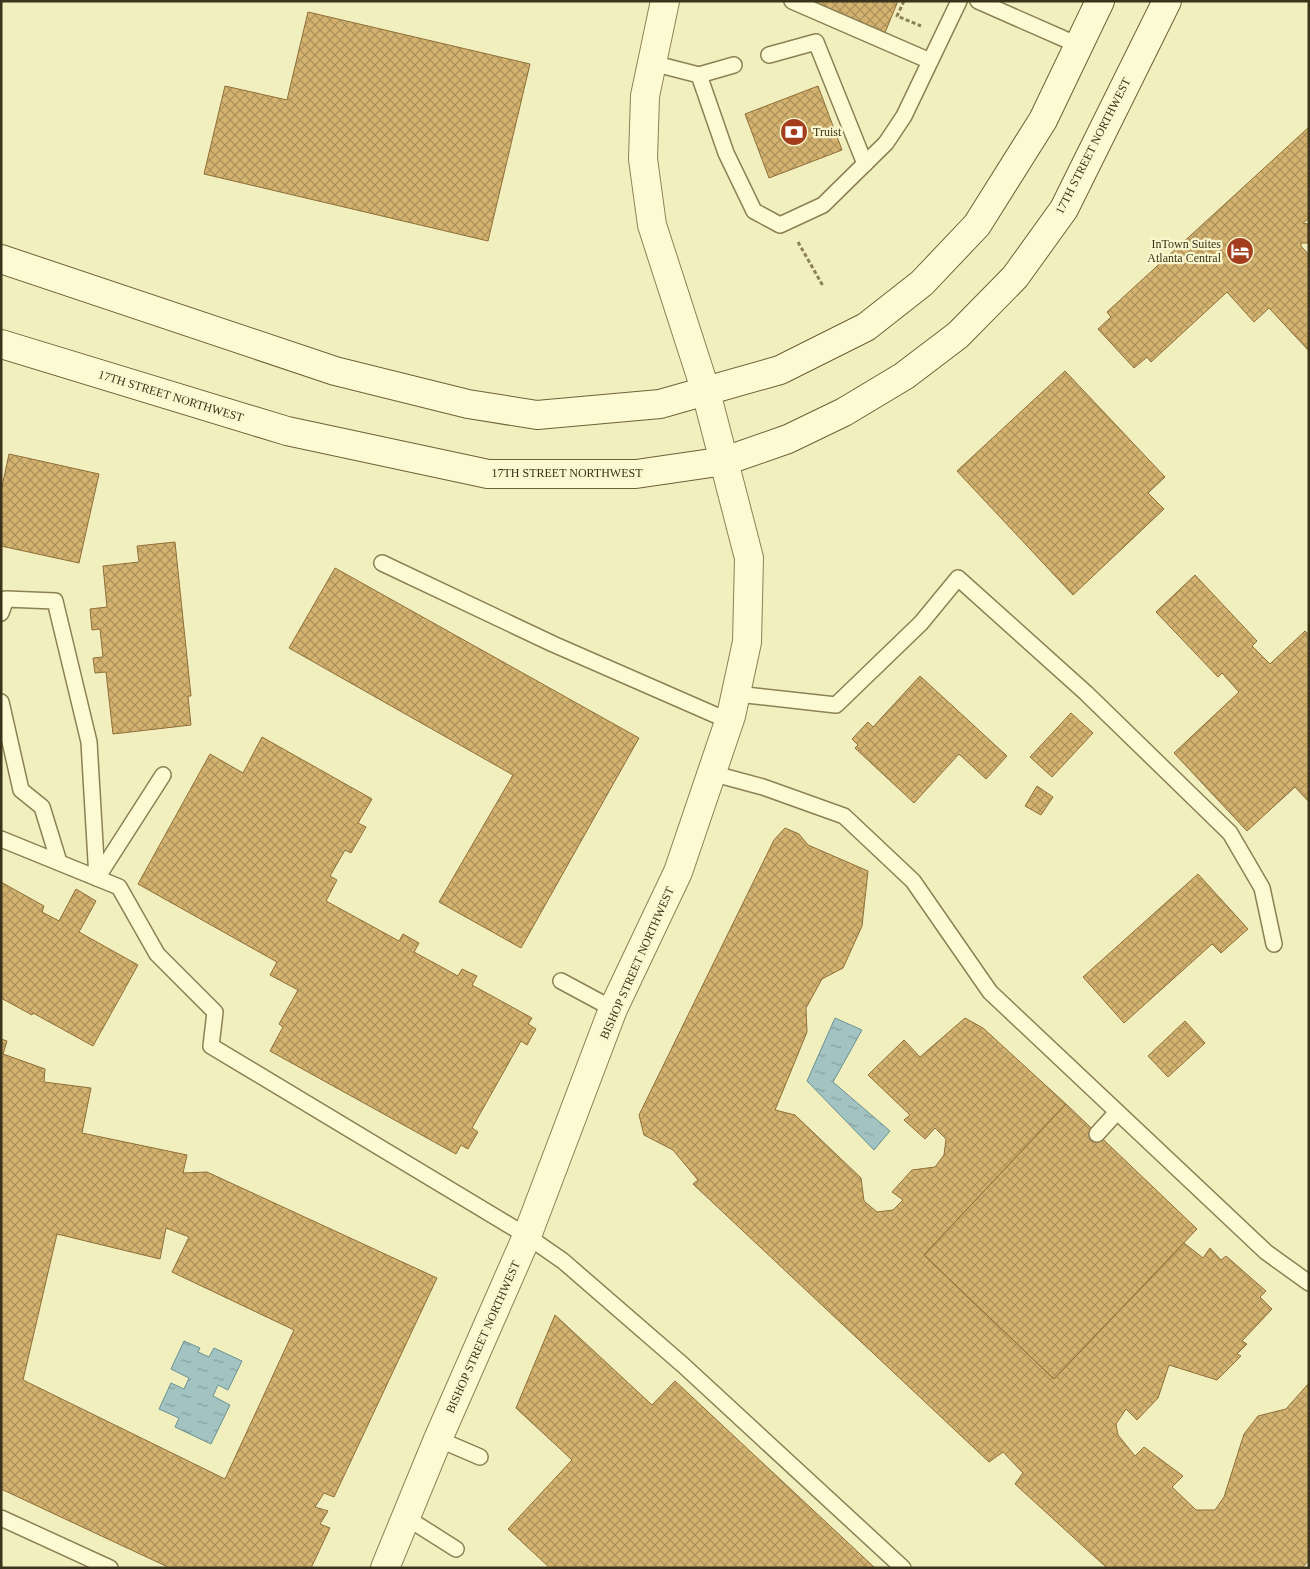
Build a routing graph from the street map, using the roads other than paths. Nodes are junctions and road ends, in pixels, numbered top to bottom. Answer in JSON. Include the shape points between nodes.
{"nodes":[{"id":1,"x":665,"y":1,"type":"edge"},
{"id":2,"x":792,"y":1,"type":"edge"},
{"id":3,"x":958,"y":1,"type":"edge"},
{"id":4,"x":978,"y":1,"type":"edge"},
{"id":5,"x":1100,"y":1,"type":"edge"},
{"id":6,"x":1167,"y":1,"type":"edge"},
{"id":7,"x":1078,"y":45,"type":"junction"},
{"id":8,"x":769,"y":55,"type":"dead end"},
{"id":9,"x":930,"y":61,"type":"junction"},
{"id":10,"x":652,"y":63,"type":"junction"},
{"id":11,"x":734,"y":65,"type":"dead end"},
{"id":12,"x":699,"y":75,"type":"junction"},
{"id":13,"x":864,"y":164,"type":"junction"},
{"id":14,"x":1,"y":259,"type":"edge"},
{"id":15,"x":1,"y":344,"type":"edge"},
{"id":16,"x":706,"y":392,"type":"junction"},
{"id":17,"x":725,"y":461,"type":"junction"},
{"id":18,"x":382,"y":563,"type":"dead end"},
{"id":19,"x":1,"y":613,"type":"edge"},
{"id":20,"x":737,"y":694,"type":"junction"},
{"id":21,"x":1,"y":702,"type":"edge"},
{"id":22,"x":729,"y":721,"type":"junction"},
{"id":23,"x":710,"y":773,"type":"junction"},
{"id":24,"x":163,"y":775,"type":"dead end"},
{"id":25,"x":1,"y":839,"type":"edge"},
{"id":26,"x":58,"y":862,"type":"junction"},
{"id":27,"x":97,"y":878,"type":"junction"},
{"id":28,"x":1274,"y":944,"type":"dead end"},
{"id":29,"x":561,"y":981,"type":"dead end"},
{"id":30,"x":613,"y":1009,"type":"junction"},
{"id":31,"x":1117,"y":1112,"type":"junction"},
{"id":32,"x":1097,"y":1134,"type":"dead end"},
{"id":33,"x":527,"y":1236,"type":"junction"},
{"id":34,"x":1309,"y":1283,"type":"edge"},
{"id":35,"x":438,"y":1439,"type":"junction"},
{"id":36,"x":480,"y":1457,"type":"dead end"},
{"id":37,"x":1,"y":1518,"type":"edge"},
{"id":38,"x":407,"y":1518,"type":"junction"},
{"id":39,"x":456,"y":1549,"type":"dead end"},
{"id":40,"x":110,"y":1568,"type":"edge"},
{"id":41,"x":385,"y":1568,"type":"edge"},
{"id":42,"x":903,"y":1568,"type":"edge"}],
"edges":[{"from":1,"to":10,"type":"main road","name":"BISHOP STREET NORTHWEST"},
{"from":2,"to":9,"type":"lane"},
{"from":3,"to":9,"type":"lane"},
{"from":4,"to":7,"type":"lane"},
{"from":5,"to":7,"type":"main road"},
{"from":6,"to":17,"type":"main road","name":"17TH STREET NORTHWEST","via":[[1064,209],[1014,277],[958,335],[904,376],[844,412],[788,439]]},
{"from":7,"to":16,"type":"main road","via":[[1043,120],[977,225],[922,283],[866,327],[780,370]]},
{"from":8,"to":13,"type":"lane","via":[[816,42]]},
{"from":9,"to":13,"type":"lane","via":[[904,116],[886,143]]},
{"from":10,"to":12,"type":"lane"},
{"from":10,"to":16,"type":"main road","name":"BISHOP STREET NORTHWEST","via":[[645,96],[644,159],[652,226]]},
{"from":11,"to":12,"type":"lane"},
{"from":12,"to":13,"type":"lane","via":[[726,153],[754,211],[780,225],[823,205]]},
{"from":14,"to":16,"type":"main road","via":[[335,371],[468,404],[537,415],[660,404]]},
{"from":15,"to":17,"type":"main road","name":"17TH STREET NORTHWEST","via":[[287,431],[488,474],[636,474]]},
{"from":16,"to":17,"type":"main road","name":"BISHOP STREET NORTHWEST"},
{"from":17,"to":20,"type":"main road","name":"BISHOP STREET NORTHWEST","via":[[749,558],[747,642]]},
{"from":18,"to":22,"type":"lane"},
{"from":19,"to":27,"type":"lane","via":[[6,599],[55,601],[89,742]]},
{"from":20,"to":22,"type":"main road","name":"BISHOP STREET NORTHWEST"},
{"from":20,"to":28,"type":"lane","via":[[836,705],[921,623],[958,578],[1086,693],[1230,833],[1262,888]]},
{"from":21,"to":26,"type":"lane","via":[[21,790],[42,807]]},
{"from":22,"to":23,"type":"main road","name":"BISHOP STREET NORTHWEST"},
{"from":23,"to":30,"type":"main road","name":"BISHOP STREET NORTHWEST","via":[[678,872]]},
{"from":23,"to":31,"type":"lane","via":[[763,787],[844,816],[913,881],[990,992]]},
{"from":24,"to":27,"type":"lane"},
{"from":25,"to":26,"type":"lane"},
{"from":26,"to":27,"type":"lane"},
{"from":27,"to":33,"type":"lane","via":[[119,887],[157,954],[215,1012],[211,1046]]},
{"from":29,"to":30,"type":"lane"},
{"from":30,"to":33,"type":"main road","name":"BISHOP STREET NORTHWEST"},
{"from":31,"to":32,"type":"lane"},
{"from":31,"to":34,"type":"lane","via":[[1266,1252]]},
{"from":33,"to":35,"type":"main road","name":"BISHOP STREET NORTHWEST"},
{"from":33,"to":42,"type":"lane","via":[[563,1261],[683,1365]]},
{"from":35,"to":36,"type":"lane"},
{"from":35,"to":38,"type":"main road","name":"BISHOP STREET NORTHWEST"},
{"from":37,"to":40,"type":"lane"},
{"from":38,"to":39,"type":"lane"},
{"from":38,"to":41,"type":"main road","name":"BISHOP STREET NORTHWEST"}]}
